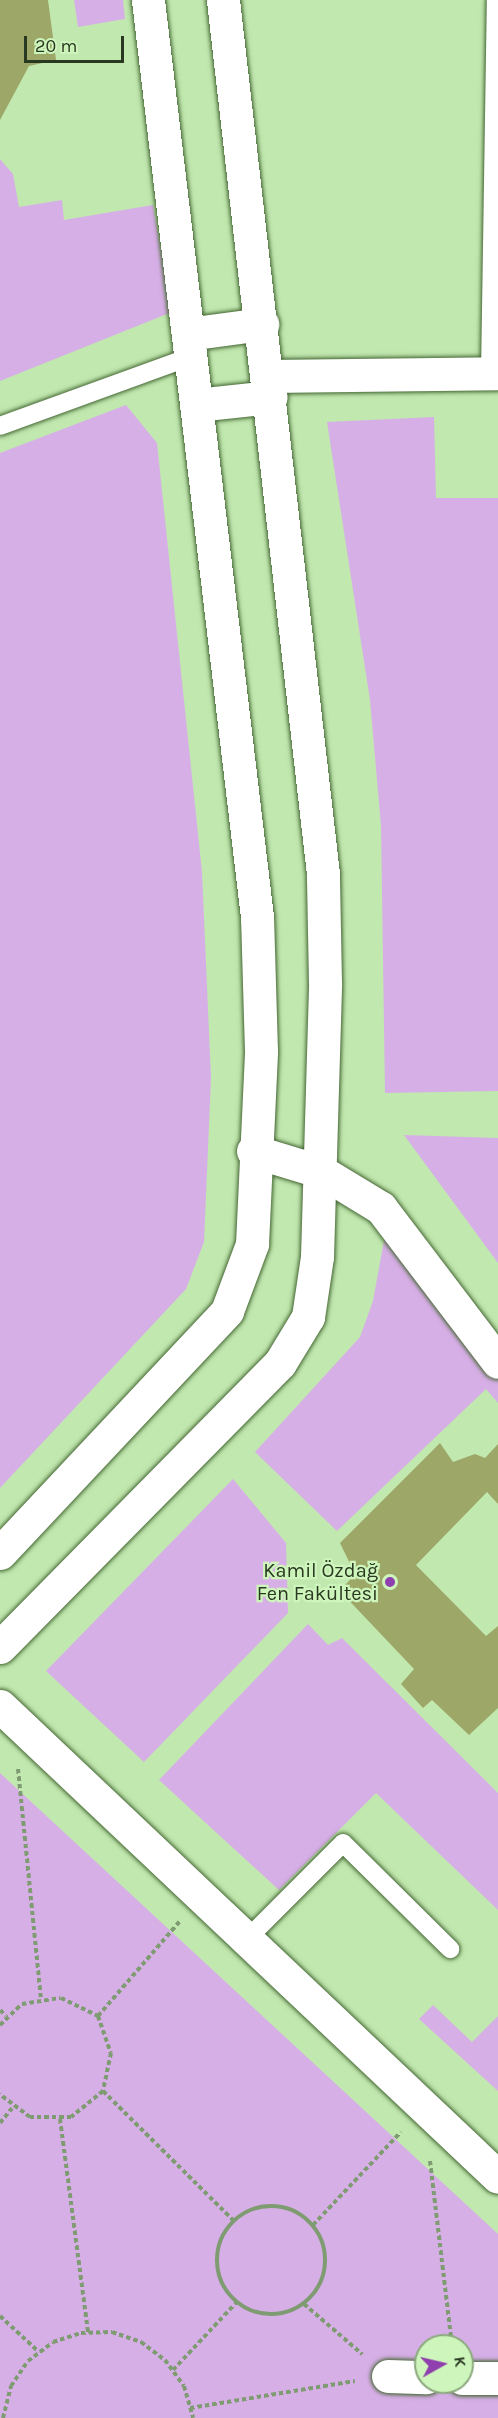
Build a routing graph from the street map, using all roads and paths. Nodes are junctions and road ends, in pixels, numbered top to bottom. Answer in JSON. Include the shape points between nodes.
{"nodes":[{"id":1,"x":148,"y":0,"type":"edge"},
{"id":2,"x":223,"y":0,"type":"edge"},
{"id":3,"x":496,"y":0,"type":"edge"},
{"id":4,"x":262,"y":324,"type":"junction"},
{"id":5,"x":189,"y":346,"type":"junction"},
{"id":6,"x":494,"y":373,"type":"edge"},
{"id":7,"x":269,"y":386,"type":"junction"},
{"id":8,"x":196,"y":405,"type":"junction"},
{"id":9,"x":0,"y":426,"type":"edge"},
{"id":10,"x":254,"y":1151,"type":"junction"},
{"id":11,"x":322,"y":1172,"type":"junction"},
{"id":12,"x":498,"y":1362,"type":"edge"},
{"id":13,"x":0,"y":1553,"type":"edge"},
{"id":14,"x":0,"y":1647,"type":"edge"},
{"id":15,"x":6,"y":1712,"type":"edge"},
{"id":16,"x":201,"y":1897,"type":"junction"},
{"id":17,"x":246,"y":1940,"type":"junction"},
{"id":18,"x":450,"y":1949,"type":"dead end"},
{"id":19,"x":41,"y":1998,"type":"junction"},
{"id":20,"x":0,"y":2010,"type":"edge"},
{"id":21,"x":6,"y":2016,"type":"junction"},
{"id":22,"x":98,"y":2016,"type":"junction"},
{"id":23,"x":0,"y":2025,"type":"edge"},
{"id":24,"x":103,"y":2091,"type":"junction"},
{"id":25,"x":0,"y":2094,"type":"edge"},
{"id":26,"x":424,"y":2107,"type":"junction"},
{"id":27,"x":12,"y":2108,"type":"junction"},
{"id":28,"x":60,"y":2119,"type":"junction"},
{"id":29,"x":0,"y":2123,"type":"edge"},
{"id":30,"x":498,"y":2177,"type":"edge"},
{"id":31,"x":233,"y":2220,"type":"junction"},
{"id":32,"x":313,"y":2225,"type":"junction"},
{"id":33,"x":236,"y":2303,"type":"junction"},
{"id":34,"x":304,"y":2304,"type":"junction"},
{"id":35,"x":0,"y":2316,"type":"edge"},
{"id":36,"x":88,"y":2332,"type":"junction"},
{"id":37,"x":451,"y":2334,"type":"edge"},
{"id":38,"x":39,"y":2352,"type":"junction"},
{"id":39,"x":173,"y":2370,"type":"junction"},
{"id":40,"x":388,"y":2376,"type":"junction"},
{"id":41,"x":414,"y":2377,"type":"edge"},
{"id":42,"x":474,"y":2378,"type":"edge"},
{"id":43,"x":498,"y":2378,"type":"edge"},
{"id":44,"x":190,"y":2408,"type":"junction"},
{"id":45,"x":3,"y":2418,"type":"edge"},
{"id":46,"x":193,"y":2418,"type":"edge"}],
"edges":[{"from":1,"to":5,"type":"street"},
{"from":2,"to":4,"type":"street"},
{"from":3,"to":6,"type":"lane"},
{"from":4,"to":5,"type":"street"},
{"from":4,"to":7,"type":"street"},
{"from":5,"to":8,"type":"street"},
{"from":5,"to":9,"type":"lane"},
{"from":6,"to":7,"type":"street"},
{"from":7,"to":8,"type":"street"},
{"from":7,"to":11,"type":"street","via":[[323,874]]},
{"from":8,"to":10,"type":"street","via":[[257,917],[261,1051]]},
{"from":10,"to":11,"type":"street"},
{"from":10,"to":13,"type":"street","via":[[252,1244],[227,1311]]},
{"from":11,"to":12,"type":"street","via":[[381,1208]]},
{"from":11,"to":14,"type":"street","via":[[308,1317],[280,1363]]},
{"from":15,"to":16,"type":"street"},
{"from":15,"to":19,"type":"path"},
{"from":16,"to":17,"type":"street"},
{"from":16,"to":22,"type":"path"},
{"from":17,"to":18,"type":"lane","via":[[343,1843]]},
{"from":17,"to":26,"type":"street"},
{"from":19,"to":21,"type":"path"},
{"from":19,"to":22,"type":"path","via":[[61,1998]]},
{"from":20,"to":21,"type":"path"},
{"from":21,"to":23,"type":"path"},
{"from":22,"to":24,"type":"path","via":[[111,2053]]},
{"from":24,"to":28,"type":"path","via":[[89,2107]]},
{"from":24,"to":31,"type":"path"},
{"from":25,"to":27,"type":"path"},
{"from":26,"to":30,"type":"street"},
{"from":26,"to":32,"type":"path"},
{"from":26,"to":37,"type":"path"},
{"from":27,"to":28,"type":"path","via":[[30,2117]]},
{"from":27,"to":29,"type":"path"},
{"from":28,"to":36,"type":"path"},
{"from":31,"to":32,"type":"path","via":[[266,2205],[300,2214]]},
{"from":31,"to":33,"type":"path","via":[[216,2253],[221,2280]]},
{"from":32,"to":34,"type":"path","via":[[325,2258],[316,2291]]},
{"from":33,"to":34,"type":"path","via":[[271,2315]]},
{"from":33,"to":39,"type":"path"},
{"from":34,"to":40,"type":"path"},
{"from":35,"to":38,"type":"path"},
{"from":36,"to":38,"type":"path","via":[[53,2342]]},
{"from":36,"to":39,"type":"path","via":[[112,2332],[141,2342]]},
{"from":38,"to":45,"type":"path","via":[[11,2386]]},
{"from":39,"to":44,"type":"path"},
{"from":40,"to":41,"type":"street"},
{"from":40,"to":44,"type":"path"},
{"from":42,"to":43,"type":"street"},
{"from":44,"to":46,"type":"path"}]}
